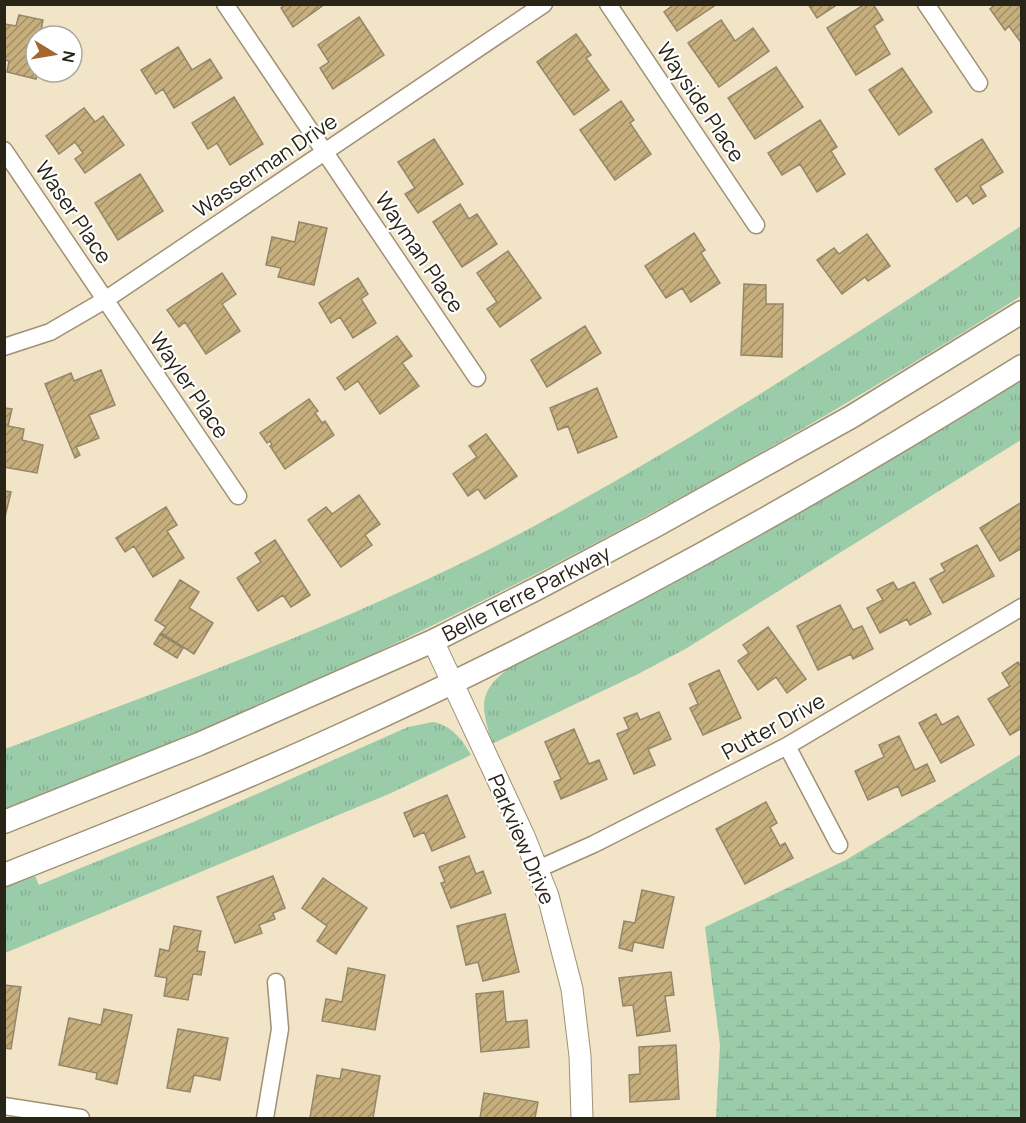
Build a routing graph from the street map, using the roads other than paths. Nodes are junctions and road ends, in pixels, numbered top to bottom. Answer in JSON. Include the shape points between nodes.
{"nodes":[{"id":1,"x":225,"y":4,"type":"edge"},
{"id":2,"x":544,"y":4,"type":"edge"},
{"id":3,"x":608,"y":4,"type":"edge"},
{"id":4,"x":926,"y":4,"type":"edge"},
{"id":5,"x":979,"y":83,"type":"dead end"},
{"id":6,"x":4,"y":150,"type":"edge"},
{"id":7,"x":325,"y":152,"type":"junction"},
{"id":8,"x":756,"y":225,"type":"dead end"},
{"id":9,"x":105,"y":300,"type":"junction"},
{"id":10,"x":1022,"y":312,"type":"edge"},
{"id":11,"x":4,"y":347,"type":"edge"},
{"id":12,"x":1022,"y":366,"type":"edge"},
{"id":13,"x":477,"y":378,"type":"dead end"},
{"id":14,"x":238,"y":496,"type":"dead end"},
{"id":15,"x":1022,"y":607,"type":"edge"},
{"id":16,"x":433,"y":641,"type":"junction"},
{"id":17,"x":452,"y":683,"type":"junction"},
{"id":18,"x":787,"y":746,"type":"junction"},
{"id":19,"x":4,"y":822,"type":"edge"},
{"id":20,"x":839,"y":845,"type":"dead end"},
{"id":21,"x":538,"y":869,"type":"junction"},
{"id":22,"x":4,"y":875,"type":"edge"},
{"id":23,"x":276,"y":982,"type":"dead end"},
{"id":24,"x":4,"y":1106,"type":"edge"},
{"id":25,"x":49,"y":1116,"type":"edge"},
{"id":26,"x":81,"y":1119,"type":"edge"},
{"id":27,"x":265,"y":1119,"type":"edge"},
{"id":28,"x":582,"y":1119,"type":"edge"}],
"edges":[{"from":1,"to":7,"type":"street","name":"Wayman Place"},
{"from":2,"to":7,"type":"street","name":"Wasserman Drive"},
{"from":3,"to":8,"type":"street","name":"Wayside Place"},
{"from":4,"to":5,"type":"street"},
{"from":6,"to":9,"type":"street","name":"Waser Place"},
{"from":7,"to":9,"type":"street","name":"Wasserman Drive"},
{"from":7,"to":13,"type":"street","name":"Wayman Place"},
{"from":9,"to":11,"type":"street","name":"Wasserman Drive","via":[[50,332]]},
{"from":9,"to":14,"type":"street","name":"Wayler Place"},
{"from":10,"to":16,"type":"main road","name":"Belle Terre Parkway","via":[[851,417],[655,526]]},
{"from":12,"to":17,"type":"main road","via":[[723,543]]},
{"from":15,"to":18,"type":"street","name":"Putter Drive"},
{"from":16,"to":17,"type":"street","name":"Parkview Drive"},
{"from":16,"to":19,"type":"main road","name":"Belle Terre Parkway","via":[[199,744]]},
{"from":17,"to":21,"type":"street","name":"Parkview Drive"},
{"from":17,"to":22,"type":"main road","via":[[226,786]]},
{"from":18,"to":20,"type":"street"},
{"from":18,"to":21,"type":"street","name":"Putter Drive"},
{"from":21,"to":28,"type":"street","name":"Parkview Drive","via":[[558,928],[572,989]]},
{"from":23,"to":27,"type":"street","via":[[280,1029]]},
{"from":24,"to":25,"type":"street"},
{"from":25,"to":26,"type":"street"}]}
